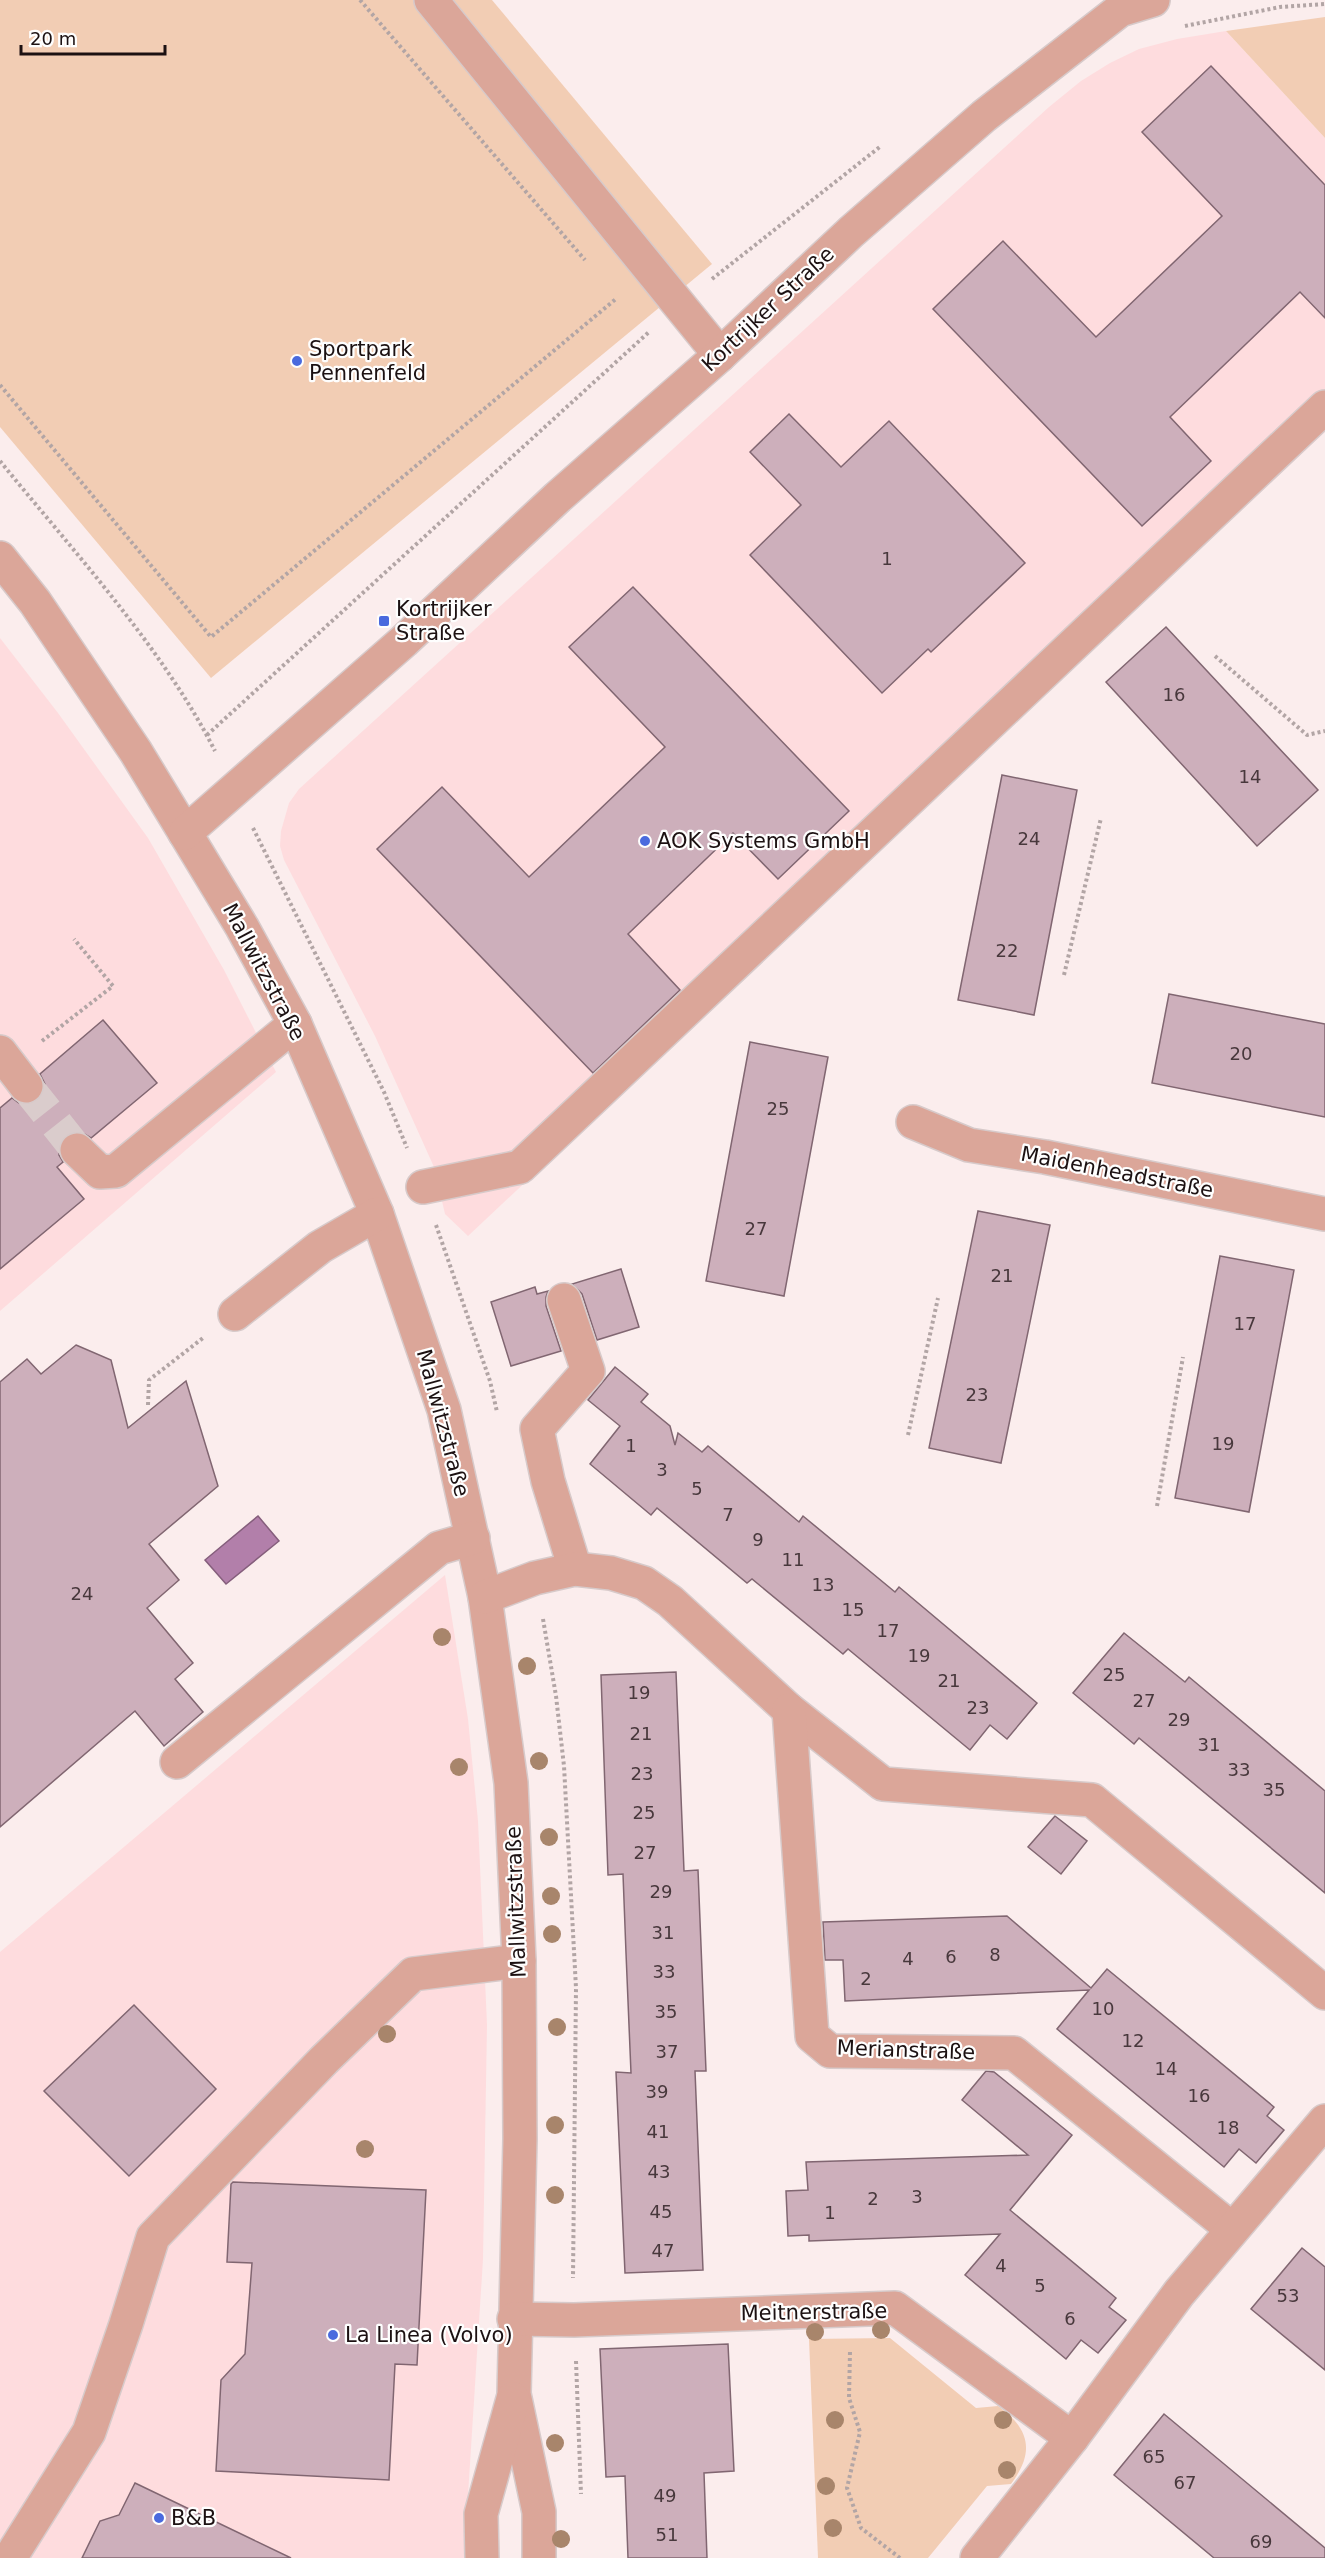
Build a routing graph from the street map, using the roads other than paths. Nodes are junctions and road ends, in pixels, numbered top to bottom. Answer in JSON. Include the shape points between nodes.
{"nodes":[{"id":1,"x":430,"y":0,"type":"edge"},
{"id":2,"x":1153,"y":0,"type":"edge"},
{"id":3,"x":720,"y":355,"type":"junction"},
{"id":4,"x":1325,"y":407,"type":"edge"},
{"id":5,"x":0,"y":558,"type":"edge"},
{"id":6,"x":185,"y":833,"type":"junction"},
{"id":7,"x":295,"y":1024,"type":"junction"},
{"id":8,"x":913,"y":1122,"type":"dead end"},
{"id":9,"x":77,"y":1150,"type":"tunnel mouth"},
{"id":10,"x":423,"y":1187,"type":"dead end"},
{"id":11,"x":377,"y":1214,"type":"junction"},
{"id":12,"x":1325,"y":1214,"type":"edge"},
{"id":13,"x":564,"y":1300,"type":"dead end"},
{"id":14,"x":235,"y":1314,"type":"road end"},
{"id":15,"x":473,"y":1538,"type":"junction"},
{"id":16,"x":575,"y":1569,"type":"junction"},
{"id":17,"x":485,"y":1597,"type":"junction"},
{"id":18,"x":789,"y":1710,"type":"junction"},
{"id":19,"x":177,"y":1762,"type":"dead end"},
{"id":20,"x":519,"y":1961,"type":"junction"},
{"id":21,"x":1325,"y":1993,"type":"edge"},
{"id":22,"x":1325,"y":2121,"type":"edge"},
{"id":23,"x":1232,"y":2229,"type":"junction"},
{"id":24,"x":514,"y":2319,"type":"junction"},
{"id":25,"x":514,"y":2394,"type":"junction"},
{"id":26,"x":1072,"y":2438,"type":"junction"},
{"id":27,"x":10,"y":2558,"type":"edge"},
{"id":28,"x":482,"y":2558,"type":"edge"},
{"id":29,"x":539,"y":2558,"type":"edge"},
{"id":30,"x":977,"y":2558,"type":"edge"}],
"edges":[{"from":1,"to":3,"type":"street"},
{"from":2,"to":3,"type":"street","name":"Kortrijker Straße","via":[[1120,10],[984,116],[851,232]]},
{"from":3,"to":6,"type":"street","name":"Kortrijker Straße"},
{"from":4,"to":10,"type":"street","via":[[520,1167]]},
{"from":5,"to":6,"type":"street","name":"Mallwitzstraße","via":[[35,602],[136,752]]},
{"from":6,"to":7,"type":"street","name":"Mallwitzstraße"},
{"from":7,"to":9,"type":"street","via":[[117,1171],[100,1172]]},
{"from":7,"to":11,"type":"street","name":"Mallwitzstraße"},
{"from":8,"to":12,"type":"street","name":"Maidenheadstraße","via":[[969,1145],[1045,1156]]},
{"from":11,"to":14,"type":"street","via":[[320,1247]]},
{"from":11,"to":15,"type":"street","name":"Mallwitzstraße","via":[[444,1410]]},
{"from":13,"to":16,"type":"street","via":[[588,1371],[537,1429],[548,1481]]},
{"from":15,"to":17,"type":"street","name":"Mallwitzstraße"},
{"from":15,"to":19,"type":"street","via":[[439,1548]]},
{"from":16,"to":17,"type":"street"},
{"from":16,"to":18,"type":"street","via":[[611,1573],[644,1583],[670,1601]]},
{"from":17,"to":20,"type":"street","name":"Mallwitzstraße","via":[[511,1783]]},
{"from":18,"to":21,"type":"street","via":[[883,1784],[1092,1800]]},
{"from":18,"to":23,"type":"street","name":"Merianstraße","via":[[812,2036],[830,2051],[1014,2053]]},
{"from":20,"to":24,"type":"street","name":"Mallwitzstraße","via":[[520,2139]]},
{"from":20,"to":27,"type":"street","via":[[413,1974],[153,2237],[89,2432]]},
{"from":22,"to":23,"type":"street"},
{"from":23,"to":26,"type":"street"},
{"from":24,"to":25,"type":"street","name":"Mallwitzstraße"},
{"from":24,"to":26,"type":"street","name":"Meitnerstraße","via":[[895,2308]]},
{"from":25,"to":28,"type":"street","name":"Mallwitzstraße","via":[[481,2514]]},
{"from":25,"to":29,"type":"street","name":"Mallwitzstraße","via":[[539,2512]]},
{"from":26,"to":30,"type":"street"}]}
